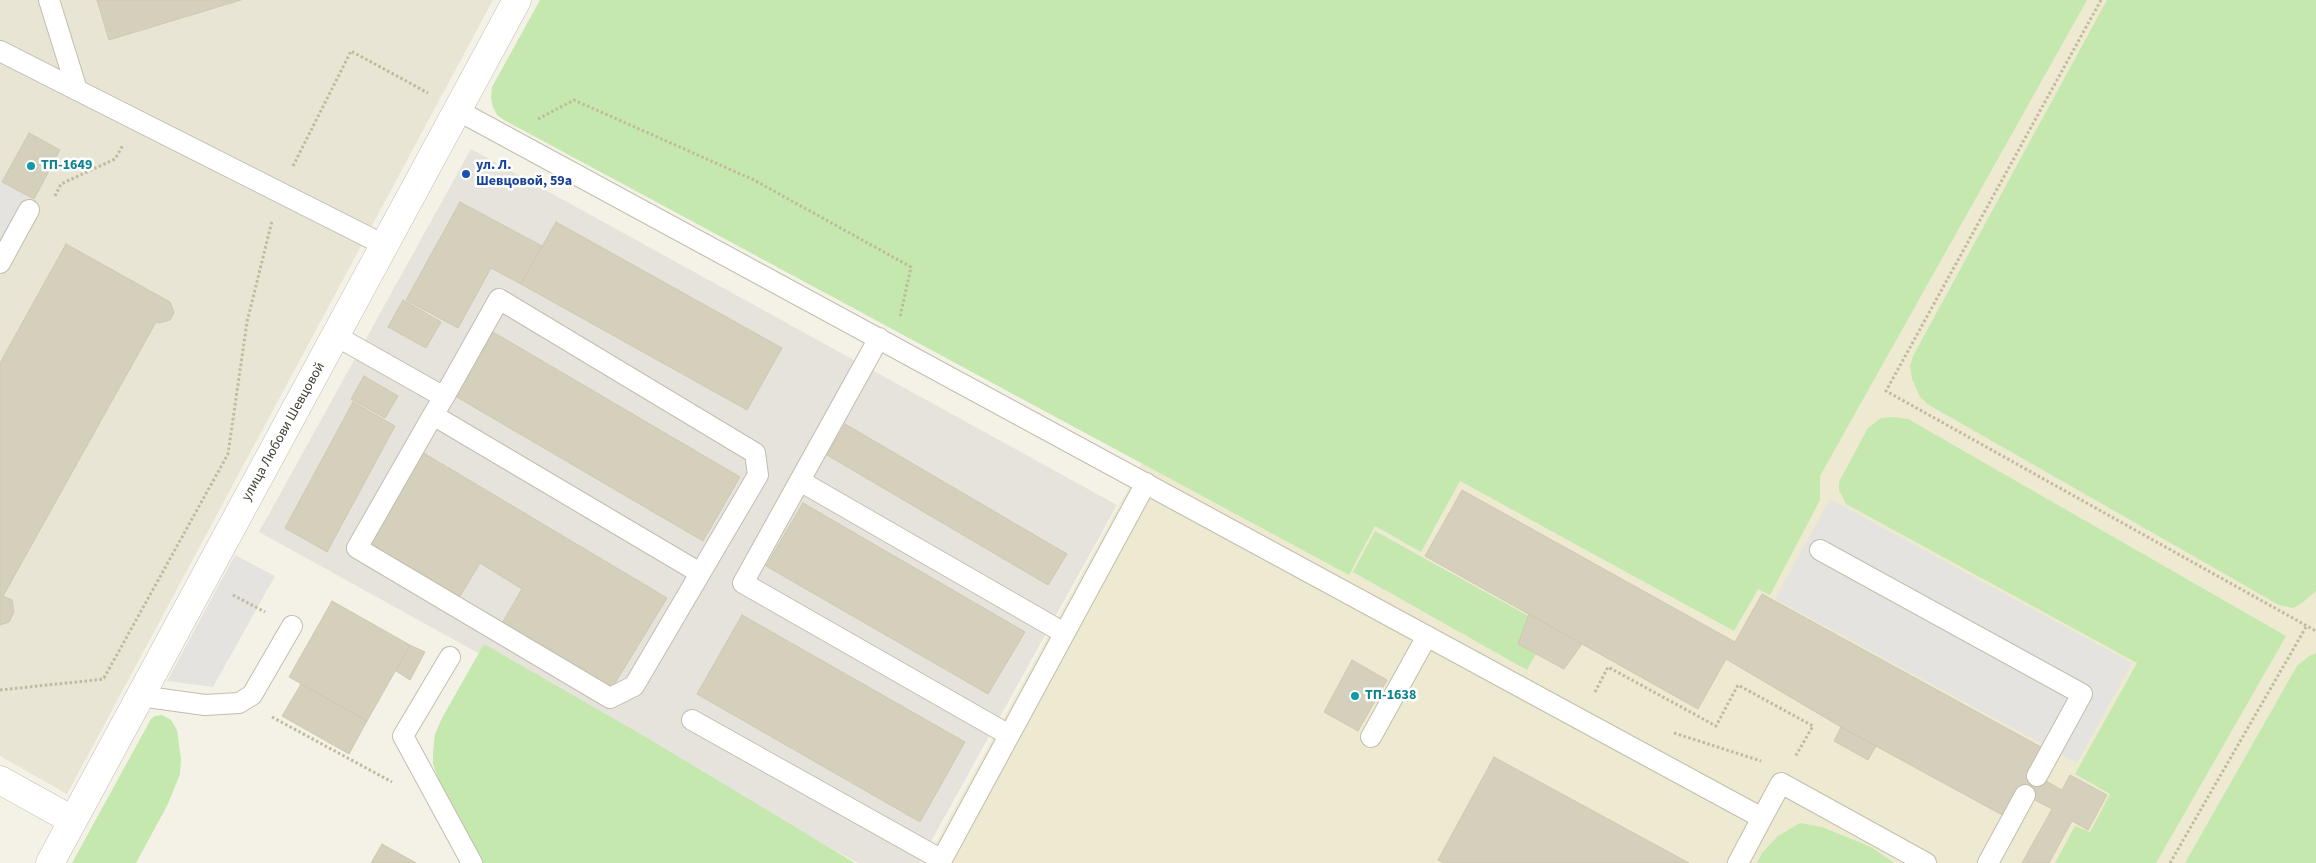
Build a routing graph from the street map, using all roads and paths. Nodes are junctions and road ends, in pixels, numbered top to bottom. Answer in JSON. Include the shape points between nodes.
{"nodes":[{"id":1,"x":49,"y":0,"type":"edge"},
{"id":2,"x":517,"y":0,"type":"edge"},
{"id":3,"x":2100,"y":0,"type":"edge"},
{"id":4,"x":0,"y":51,"type":"edge"},
{"id":5,"x":77,"y":90,"type":"junction"},
{"id":6,"x":457,"y":110,"type":"junction"},
{"id":7,"x":137,"y":120,"type":"junction"},
{"id":8,"x":506,"y":136,"type":"junction"},
{"id":9,"x":279,"y":192,"type":"junction"},
{"id":10,"x":52,"y":201,"type":"dead end"},
{"id":11,"x":30,"y":210,"type":"dead end"},
{"id":12,"x":384,"y":245,"type":"junction"},
{"id":13,"x":0,"y":263,"type":"edge"},
{"id":14,"x":336,"y":336,"type":"junction"},
{"id":15,"x":887,"y":343,"type":"junction"},
{"id":16,"x":444,"y":397,"type":"junction"},
{"id":17,"x":433,"y":416,"type":"junction"},
{"id":18,"x":800,"y":481,"type":"junction"},
{"id":19,"x":1146,"y":483,"type":"junction"},
{"id":20,"x":1820,"y":550,"type":"dead end"},
{"id":21,"x":700,"y":573,"type":"junction"},
{"id":22,"x":292,"y":626,"type":"dead end"},
{"id":23,"x":2306,"y":627,"type":"junction"},
{"id":24,"x":2316,"y":631,"type":"edge"},
{"id":25,"x":1064,"y":633,"type":"junction"},
{"id":26,"x":1426,"y":636,"type":"junction"},
{"id":27,"x":450,"y":657,"type":"dead end"},
{"id":28,"x":0,"y":690,"type":"edge"},
{"id":29,"x":140,"y":696,"type":"junction"},
{"id":30,"x":265,"y":713,"type":"dead end"},
{"id":31,"x":1580,"y":719,"type":"junction"},
{"id":32,"x":692,"y":720,"type":"dead end"},
{"id":33,"x":1008,"y":735,"type":"junction"},
{"id":34,"x":1371,"y":737,"type":"dead end"},
{"id":35,"x":2037,"y":776,"type":"dead end"},
{"id":36,"x":0,"y":780,"type":"edge"},
{"id":37,"x":1781,"y":783,"type":"junction"},
{"id":38,"x":394,"y":784,"type":"dead end"},
{"id":39,"x":2025,"y":795,"type":"dead end"},
{"id":40,"x":1762,"y":818,"type":"junction"},
{"id":41,"x":72,"y":820,"type":"junction"},
{"id":42,"x":941,"y":862,"type":"edge"},
{"id":43,"x":50,"y":863,"type":"edge"},
{"id":44,"x":472,"y":863,"type":"edge"},
{"id":45,"x":1738,"y":863,"type":"edge"},
{"id":46,"x":1926,"y":863,"type":"edge"},
{"id":47,"x":1988,"y":863,"type":"edge"},
{"id":48,"x":2170,"y":863,"type":"edge"}],
"edges":[{"from":1,"to":5,"type":"lane"},
{"from":2,"to":6,"type":"street","name":"улица Любови Шевцовой"},
{"from":3,"to":23,"type":"path","via":[[1886,392]]},
{"from":4,"to":5,"type":"lane"},
{"from":5,"to":7,"type":"lane"},
{"from":6,"to":8,"type":"lane"},
{"from":6,"to":9,"type":"path","via":[[352,51]]},
{"from":6,"to":12,"type":"street","name":"улица Любови Шевцовой"},
{"from":7,"to":9,"type":"lane"},
{"from":7,"to":10,"type":"path","via":[[115,159],[61,184]]},
{"from":8,"to":15,"type":"lane"},
{"from":8,"to":15,"type":"path","via":[[574,100],[754,180],[911,267]]},
{"from":9,"to":12,"type":"lane"},
{"from":9,"to":28,"type":"path","via":[[247,322],[228,454],[104,678]]},
{"from":11,"to":13,"type":"lane"},
{"from":12,"to":14,"type":"street","name":"улица Любови Шевцовой"},
{"from":14,"to":16,"type":"lane"},
{"from":14,"to":29,"type":"street","name":"улица Любови Шевцовой"},
{"from":15,"to":18,"type":"lane"},
{"from":15,"to":19,"type":"lane"},
{"from":16,"to":17,"type":"lane"},
{"from":16,"to":21,"type":"lane","via":[[499,299],[755,453],[758,475]]},
{"from":17,"to":21,"type":"lane"},
{"from":17,"to":21,"type":"lane","via":[[357,548],[610,698],[634,686]]},
{"from":18,"to":25,"type":"lane"},
{"from":18,"to":33,"type":"lane","via":[[743,583]]},
{"from":19,"to":25,"type":"lane"},
{"from":19,"to":26,"type":"lane"},
{"from":20,"to":35,"type":"lane","via":[[2082,694]]},
{"from":22,"to":29,"type":"lane","via":[[252,695],[239,702],[205,705]]},
{"from":23,"to":24,"type":"path"},
{"from":23,"to":48,"type":"path"},
{"from":25,"to":33,"type":"lane"},
{"from":26,"to":31,"type":"lane"},
{"from":26,"to":34,"type":"lane"},
{"from":27,"to":44,"type":"lane","via":[[403,736]]},
{"from":29,"to":41,"type":"street","name":"улица Любови Шевцовой"},
{"from":30,"to":38,"type":"path"},
{"from":31,"to":37,"type":"path","via":[[1608,667],[1716,726],[1738,685],[1812,726]]},
{"from":31,"to":40,"type":"lane"},
{"from":32,"to":42,"type":"lane"},
{"from":33,"to":42,"type":"lane"},
{"from":36,"to":41,"type":"street"},
{"from":37,"to":40,"type":"lane"},
{"from":37,"to":46,"type":"lane"},
{"from":39,"to":47,"type":"lane"},
{"from":40,"to":45,"type":"lane"},
{"from":41,"to":43,"type":"street","name":"улица Любови Шевцовой"}]}
